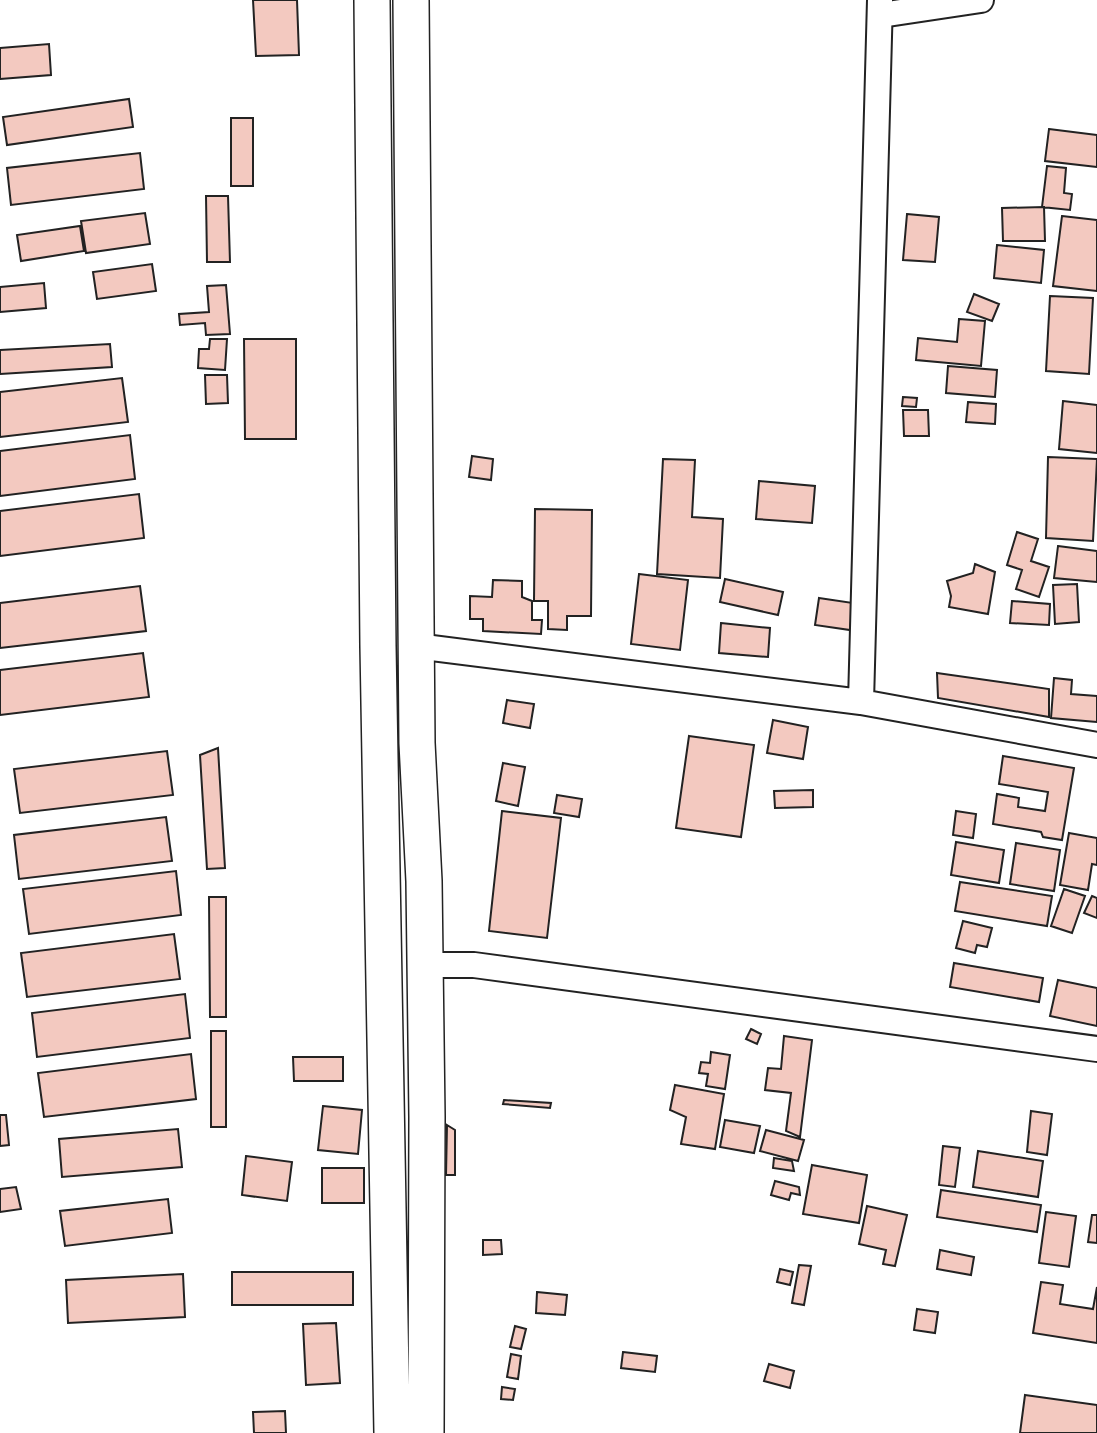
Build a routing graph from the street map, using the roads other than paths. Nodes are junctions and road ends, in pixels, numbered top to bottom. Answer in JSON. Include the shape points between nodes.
{"nodes":[{"id":1,"x":372,"y":0,"type":"edge"},
{"id":2,"x":411,"y":0,"type":"edge"},
{"id":3,"x":981,"y":0,"type":"edge"},
{"id":4,"x":881,"y":7,"type":"edge"},
{"id":5,"x":416,"y":646,"type":"junction"},
{"id":6,"x":861,"y":702,"type":"junction"},
{"id":7,"x":416,"y":743,"type":"junction"},
{"id":8,"x":382,"y":744,"type":"junction"},
{"id":9,"x":1097,"y":745,"type":"edge"},
{"id":10,"x":425,"y":965,"type":"junction"},
{"id":11,"x":1097,"y":1049,"type":"edge"},
{"id":12,"x":392,"y":1433,"type":"edge"},
{"id":13,"x":426,"y":1433,"type":"edge"}],
"edges":[{"from":1,"to":8,"type":"street"},
{"from":2,"to":5,"type":"street"},
{"from":3,"to":4,"type":"street"},
{"from":4,"to":6,"type":"street"},
{"from":5,"to":6,"type":"street"},
{"from":5,"to":7,"type":"street"},
{"from":6,"to":9,"type":"street"},
{"from":7,"to":8,"type":"street"},
{"from":7,"to":10,"type":"street"},
{"from":8,"to":12,"type":"street"},
{"from":10,"to":11,"type":"street","via":[[474,965]]},
{"from":10,"to":13,"type":"street"}]}
